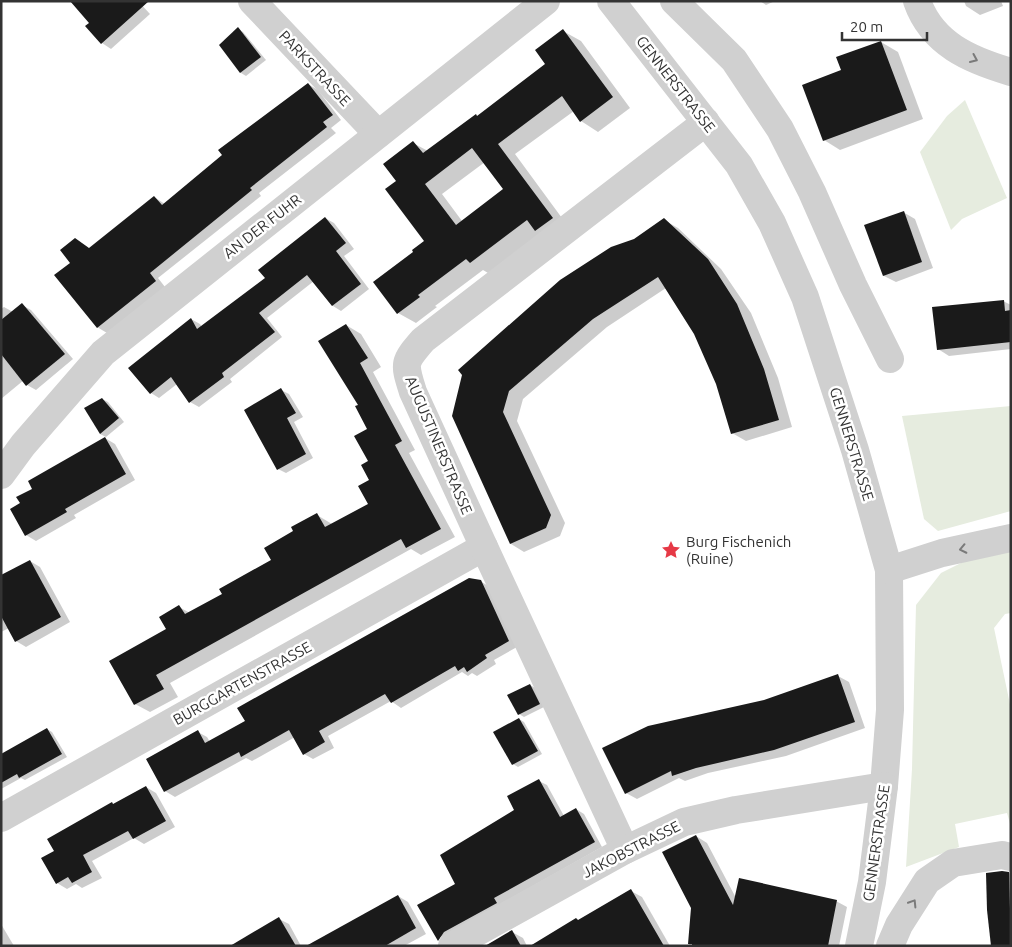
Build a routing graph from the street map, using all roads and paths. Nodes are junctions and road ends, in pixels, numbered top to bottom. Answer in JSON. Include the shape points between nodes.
{"nodes":[{"id":1,"x":252,"y":1,"type":"edge"},
{"id":2,"x":546,"y":1,"type":"edge"},
{"id":3,"x":611,"y":1,"type":"edge"},
{"id":4,"x":674,"y":1,"type":"edge"},
{"id":5,"x":917,"y":1,"type":"edge"},
{"id":6,"x":1011,"y":72,"type":"edge"},
{"id":7,"x":706,"y":122,"type":"junction"},
{"id":8,"x":378,"y":134,"type":"junction"},
{"id":9,"x":890,"y":359,"type":"dead end"},
{"id":10,"x":1,"y":476,"type":"edge"},
{"id":11,"x":1011,"y":538,"type":"edge"},
{"id":12,"x":484,"y":548,"type":"junction"},
{"id":13,"x":889,"y":570,"type":"junction"},
{"id":14,"x":884,"y":786,"type":"junction"},
{"id":15,"x":1,"y":818,"type":"edge"},
{"id":16,"x":625,"y":850,"type":"junction"},
{"id":17,"x":1011,"y":857,"type":"edge"},
{"id":18,"x":452,"y":946,"type":"edge"},
{"id":19,"x":859,"y":946,"type":"edge"},
{"id":20,"x":890,"y":946,"type":"edge"}],
"edges":[{"from":1,"to":8,"type":"street","name":"PARKSTRASSE"},
{"from":2,"to":8,"type":"street","name":"AN DER FUHR"},
{"from":3,"to":7,"type":"street","name":"GENNERSTRASSE"},
{"from":4,"to":9,"type":"street","via":[[734,60],[780,129]]},
{"from":5,"to":6,"type":"street","one_way":true,"via":[[930,27],[959,52]]},
{"from":7,"to":12,"type":"street","name":"AUGUSTINERSTRASSE","via":[[422,340],[408,357],[406,369],[413,392]]},
{"from":7,"to":13,"type":"street","name":"GENNERSTRASSE","via":[[739,165],[772,223],[805,297],[855,450]]},
{"from":8,"to":10,"type":"street","name":"AN DER FUHR","via":[[103,352]]},
{"from":11,"to":13,"type":"street","one_way":true,"via":[[942,553]]},
{"from":12,"to":15,"type":"street","name":"BURGGARTENSTRASSE"},
{"from":12,"to":16,"type":"street","name":"AUGUSTINERSTRASSE"},
{"from":13,"to":14,"type":"street","name":"GENNERSTRASSE","via":[[890,710]]},
{"from":14,"to":16,"type":"street","name":"JAKOBSTRASSE","via":[[736,810],[684,822]]},
{"from":14,"to":19,"type":"street","name":"GENNERSTRASSE","via":[[872,882]]},
{"from":16,"to":18,"type":"street","name":"JAKOBSTRASSE"},
{"from":20,"to":17,"type":"street","one_way":true,"via":[[926,881],[954,863],[1002,855]]}]}
